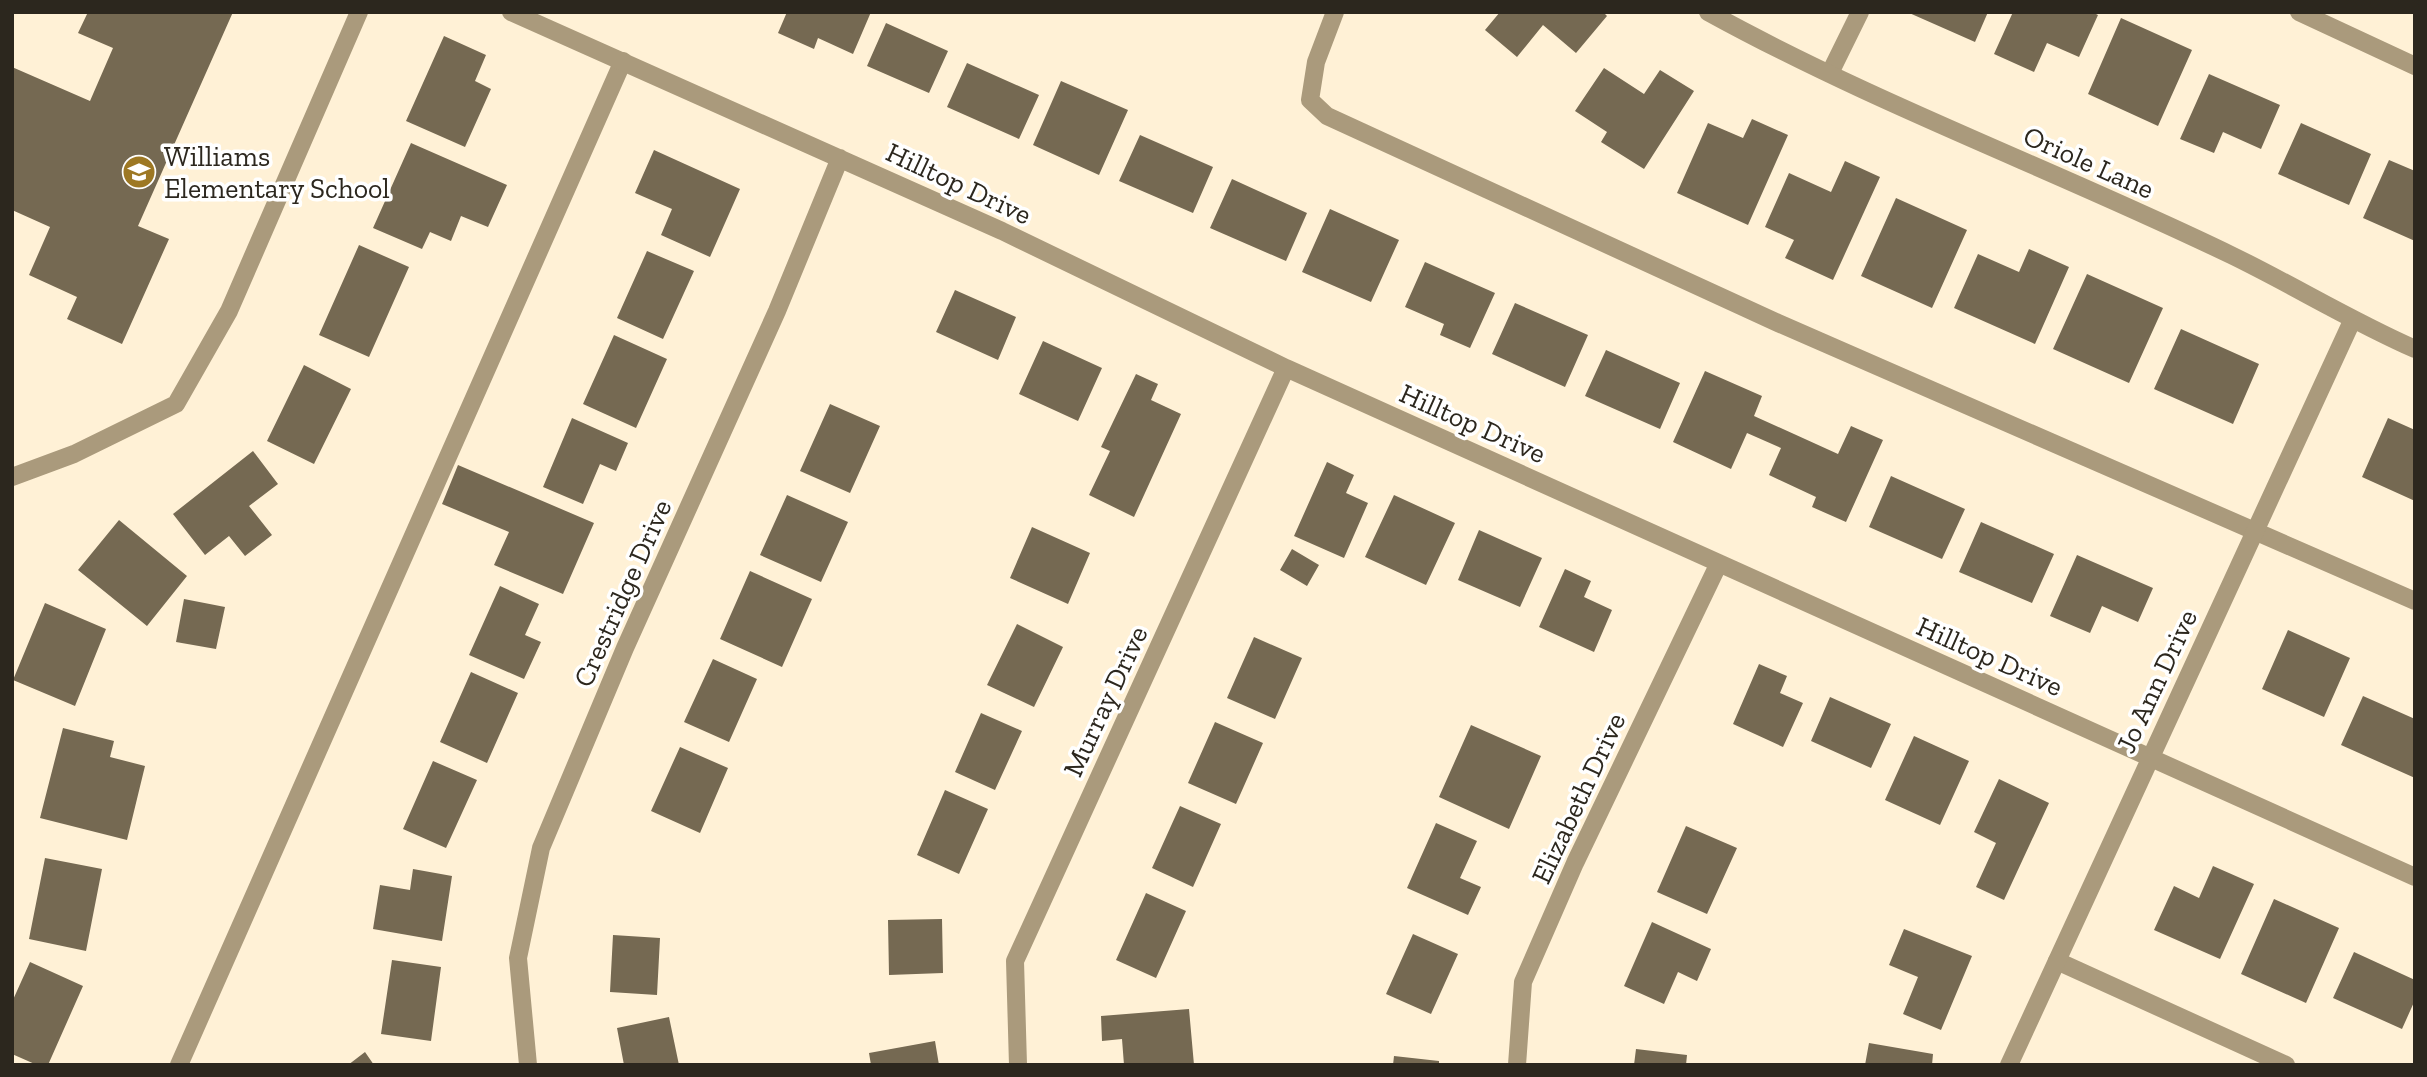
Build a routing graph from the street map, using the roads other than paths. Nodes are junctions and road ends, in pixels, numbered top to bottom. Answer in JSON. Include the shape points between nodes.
{"nodes":[{"id":1,"x":359,"y":12,"type":"edge"},
{"id":2,"x":511,"y":12,"type":"edge"},
{"id":3,"x":1335,"y":12,"type":"edge"},
{"id":4,"x":1708,"y":12,"type":"edge"},
{"id":5,"x":1860,"y":12,"type":"edge"},
{"id":6,"x":2300,"y":12,"type":"edge"},
{"id":7,"x":622,"y":61,"type":"junction"},
{"id":8,"x":2415,"y":66,"type":"edge"},
{"id":9,"x":1830,"y":73,"type":"junction"},
{"id":10,"x":840,"y":158,"type":"junction"},
{"id":11,"x":2352,"y":321,"type":"junction"},
{"id":12,"x":2415,"y":349,"type":"edge"},
{"id":13,"x":1286,"y":368,"type":"junction"},
{"id":14,"x":12,"y":477,"type":"edge"},
{"id":15,"x":2255,"y":530,"type":"junction"},
{"id":16,"x":1719,"y":563,"type":"junction"},
{"id":17,"x":2415,"y":601,"type":"edge"},
{"id":18,"x":2150,"y":757,"type":"junction"},
{"id":19,"x":2415,"y":877,"type":"edge"},
{"id":20,"x":2057,"y":961,"type":"junction"},
{"id":21,"x":179,"y":1065,"type":"edge"},
{"id":22,"x":528,"y":1065,"type":"edge"},
{"id":23,"x":1018,"y":1065,"type":"edge"},
{"id":24,"x":1517,"y":1065,"type":"edge"},
{"id":25,"x":2009,"y":1065,"type":"edge"},
{"id":26,"x":2286,"y":1065,"type":"edge"}],
"edges":[{"from":1,"to":14,"type":"street","via":[[229,311],[176,404],[74,454]]},
{"from":2,"to":7,"type":"street","name":"Hilltop Drive"},
{"from":3,"to":15,"type":"street","via":[[1316,62],[1310,100],[1327,116],[1778,323]]},
{"from":4,"to":9,"type":"street","name":"Oriole Lane"},
{"from":5,"to":9,"type":"street"},
{"from":6,"to":8,"type":"street"},
{"from":7,"to":10,"type":"street","name":"Hilltop Drive"},
{"from":7,"to":21,"type":"street"},
{"from":9,"to":11,"type":"street","name":"Oriole Lane","via":[[2232,255]]},
{"from":10,"to":13,"type":"street","name":"Hilltop Drive"},
{"from":10,"to":22,"type":"street","name":"Crestridge Drive","via":[[541,848],[518,957]]},
{"from":11,"to":12,"type":"street","name":"Oriole Lane"},
{"from":11,"to":15,"type":"street","name":"Jo Ann Drive"},
{"from":13,"to":16,"type":"street","name":"Hilltop Drive"},
{"from":13,"to":23,"type":"street","name":"Murray Drive","via":[[1015,961]]},
{"from":15,"to":17,"type":"street"},
{"from":15,"to":18,"type":"street","name":"Jo Ann Drive"},
{"from":16,"to":18,"type":"street","name":"Hilltop Drive"},
{"from":16,"to":24,"type":"street","name":"Elizabeth Drive","via":[[1523,982]]},
{"from":18,"to":19,"type":"street","name":"Hilltop Drive"},
{"from":18,"to":20,"type":"street","name":"Jo Ann Drive"},
{"from":20,"to":25,"type":"street","name":"Jo Ann Drive"},
{"from":20,"to":26,"type":"street"}]}
